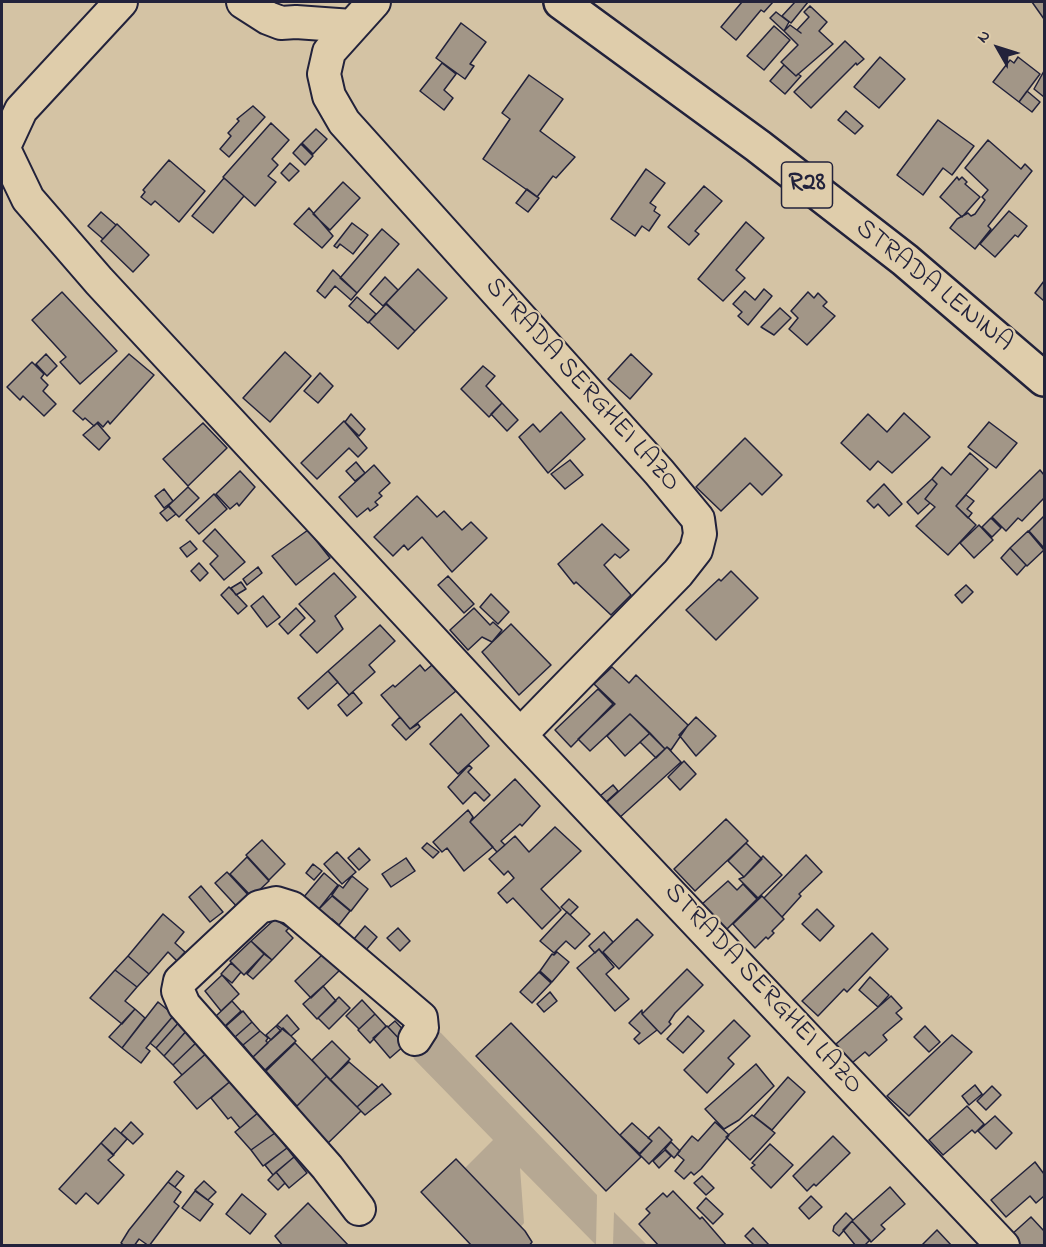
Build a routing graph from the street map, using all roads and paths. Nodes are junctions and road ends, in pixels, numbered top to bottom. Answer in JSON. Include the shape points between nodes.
{"nodes":[{"id":1,"x":122,"y":2,"type":"edge"},
{"id":2,"x":243,"y":2,"type":"edge"},
{"id":3,"x":374,"y":2,"type":"edge"},
{"id":4,"x":561,"y":2,"type":"edge"},
{"id":5,"x":352,"y":26,"type":"junction"},
{"id":6,"x":3,"y":150,"type":"edge"},
{"id":7,"x":1044,"y":377,"type":"edge"},
{"id":8,"x":520,"y":735,"type":"junction"},
{"id":9,"x":415,"y":1040,"type":"dead end"},
{"id":10,"x":359,"y":1209,"type":"dead end"},
{"id":11,"x":1003,"y":1245,"type":"edge"}],
"edges":[{"from":1,"to":6,"type":"street","via":[[21,110]]},
{"from":2,"to":5,"type":"street","via":[[281,23]]},
{"from":3,"to":5,"type":"street","name":"STRADA SERGHEI LAZO"},
{"from":4,"to":7,"type":"main road","name":"STRADA LENINA","number":"R28","via":[[905,260]]},
{"from":5,"to":8,"type":"street","name":"STRADA SERGHEI LAZO","via":[[329,52],[324,74],[329,96],[344,122],[698,519],[696,550],[678,573]]},
{"from":6,"to":8,"type":"street","name":"STRADA SERGHEI LAZO","via":[[28,199],[99,281]]},
{"from":8,"to":11,"type":"street","name":"STRADA SERGHEI LAZO"},
{"from":9,"to":10,"type":"street","via":[[422,1028],[421,1017],[292,908],[276,903],[259,907],[180,981],[178,991],[184,1005],[327,1167]]}]}
